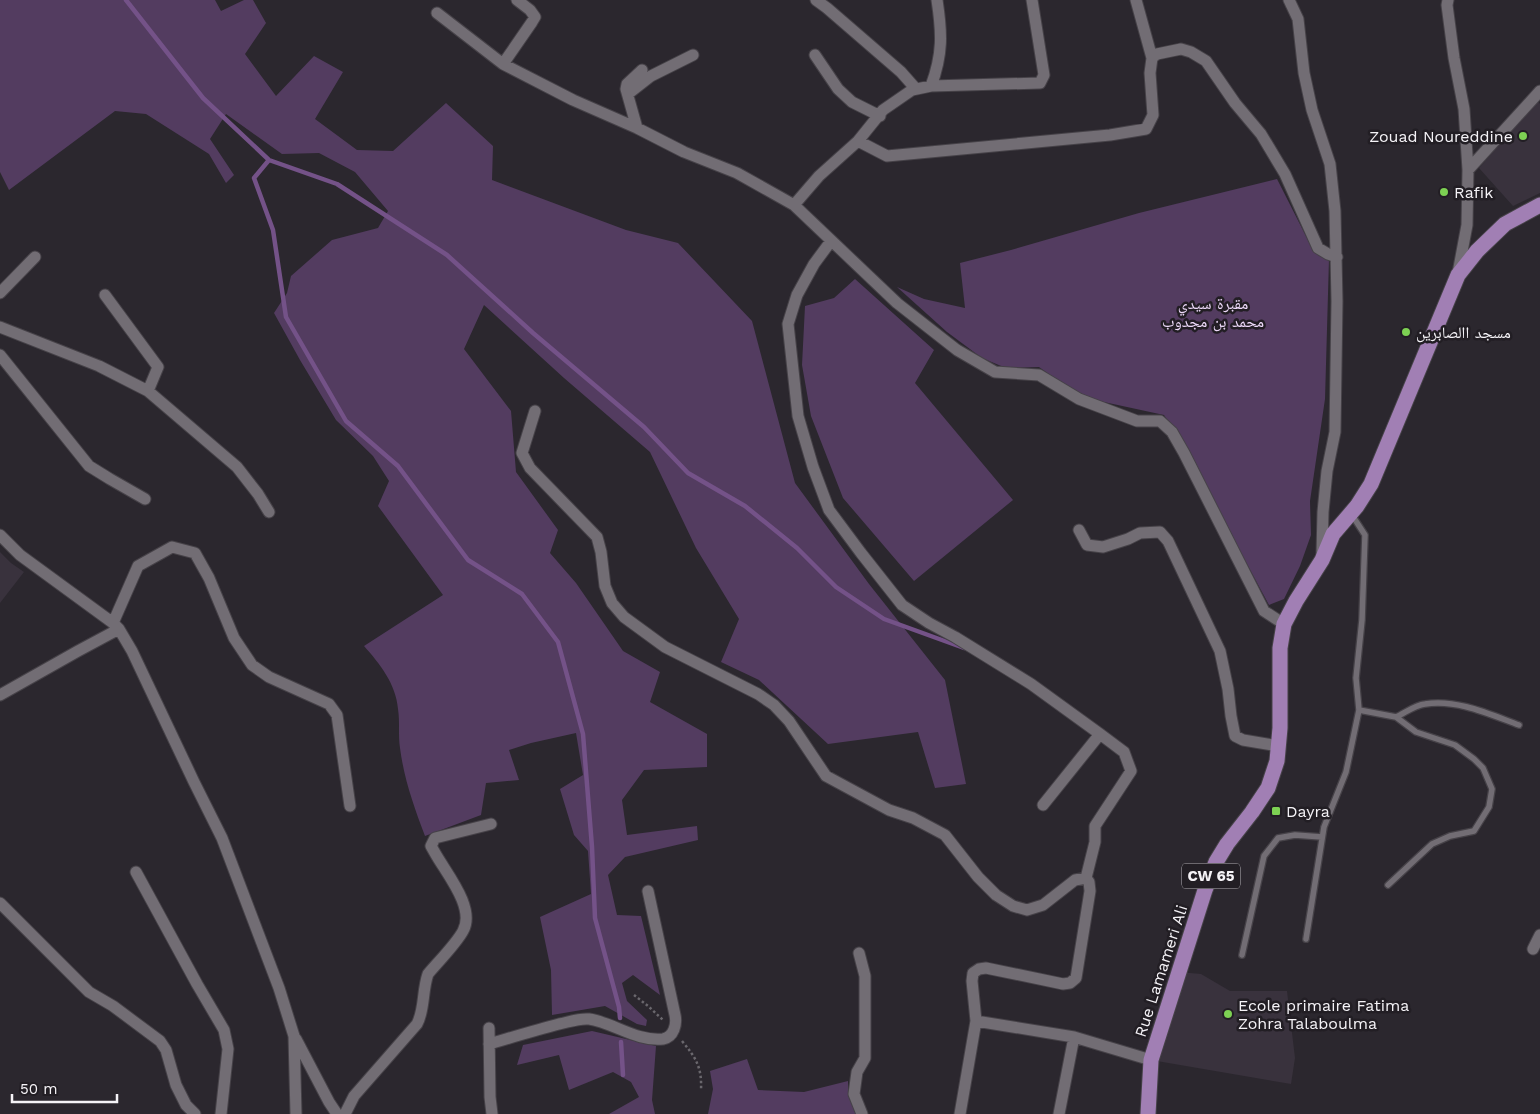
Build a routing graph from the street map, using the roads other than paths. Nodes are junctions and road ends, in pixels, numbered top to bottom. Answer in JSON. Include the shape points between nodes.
{"nodes":[{"id":1,"x":517,"y":0,"type":"edge"},
{"id":2,"x":816,"y":0,"type":"edge"},
{"id":3,"x":831,"y":0,"type":"edge"},
{"id":4,"x":937,"y":0,"type":"edge"},
{"id":5,"x":1032,"y":0,"type":"edge"},
{"id":6,"x":1136,"y":0,"type":"edge"},
{"id":7,"x":1289,"y":0,"type":"edge"},
{"id":8,"x":1448,"y":0,"type":"edge"},
{"id":9,"x":437,"y":13,"type":"dead end"},
{"id":10,"x":836,"y":16,"type":"junction"},
{"id":11,"x":693,"y":55,"type":"dead end"},
{"id":12,"x":814,"y":55,"type":"dead end"},
{"id":13,"x":1152,"y":58,"type":"junction"},
{"id":14,"x":503,"y":64,"type":"junction"},
{"id":15,"x":642,"y":70,"type":"dead end"},
{"id":16,"x":932,"y":86,"type":"junction"},
{"id":17,"x":916,"y":89,"type":"junction"},
{"id":18,"x":1540,"y":91,"type":"edge"},
{"id":19,"x":628,"y":94,"type":"junction"},
{"id":20,"x":880,"y":116,"type":"junction"},
{"id":21,"x":637,"y":128,"type":"junction"},
{"id":22,"x":858,"y":141,"type":"junction"},
{"id":23,"x":1468,"y":170,"type":"junction"},
{"id":24,"x":794,"y":205,"type":"junction"},
{"id":25,"x":1540,"y":205,"type":"edge"},
{"id":26,"x":831,"y":241,"type":"junction"},
{"id":27,"x":34,"y":257,"type":"dead end"},
{"id":28,"x":1337,"y":257,"type":"junction"},
{"id":29,"x":1458,"y":275,"type":"junction"},
{"id":30,"x":0,"y":293,"type":"edge"},
{"id":31,"x":105,"y":295,"type":"dead end"},
{"id":32,"x":0,"y":328,"type":"edge"},
{"id":33,"x":0,"y":355,"type":"edge"},
{"id":34,"x":148,"y":391,"type":"junction"},
{"id":35,"x":535,"y":411,"type":"dead end"},
{"id":36,"x":144,"y":498,"type":"dead end"},
{"id":37,"x":268,"y":512,"type":"dead end"},
{"id":38,"x":1351,"y":514,"type":"junction"},
{"id":39,"x":1079,"y":530,"type":"dead end"},
{"id":40,"x":0,"y":535,"type":"edge"},
{"id":41,"x":1322,"y":560,"type":"junction"},
{"id":42,"x":80,"y":600,"type":"junction"},
{"id":43,"x":86,"y":613,"type":"dead end"},
{"id":44,"x":1284,"y":624,"type":"junction"},
{"id":45,"x":116,"y":626,"type":"junction"},
{"id":46,"x":0,"y":696,"type":"edge"},
{"id":47,"x":1358,"y":710,"type":"junction"},
{"id":48,"x":1396,"y":717,"type":"junction"},
{"id":49,"x":1519,"y":725,"type":"dead end"},
{"id":50,"x":1100,"y":734,"type":"junction"},
{"id":51,"x":1279,"y":746,"type":"junction"},
{"id":52,"x":1043,"y":805,"type":"dead end"},
{"id":53,"x":350,"y":806,"type":"dead end"},
{"id":54,"x":491,"y":824,"type":"dead end"},
{"id":55,"x":1322,"y":837,"type":"junction"},
{"id":56,"x":136,"y":872,"type":"dead end"},
{"id":57,"x":1086,"y":878,"type":"junction"},
{"id":58,"x":1388,"y":885,"type":"dead end"},
{"id":59,"x":648,"y":891,"type":"dead end"},
{"id":60,"x":0,"y":904,"type":"edge"},
{"id":61,"x":1540,"y":934,"type":"edge"},
{"id":62,"x":1306,"y":939,"type":"dead end"},
{"id":63,"x":1533,"y":949,"type":"dead end"},
{"id":64,"x":859,"y":953,"type":"dead end"},
{"id":65,"x":1242,"y":955,"type":"dead end"},
{"id":66,"x":976,"y":1021,"type":"junction"},
{"id":67,"x":490,"y":1028,"type":"dead end"},
{"id":68,"x":294,"y":1036,"type":"junction"},
{"id":69,"x":1074,"y":1037,"type":"junction"},
{"id":70,"x":489,"y":1044,"type":"junction"},
{"id":71,"x":1151,"y":1060,"type":"junction"},
{"id":72,"x":195,"y":1114,"type":"edge"},
{"id":73,"x":221,"y":1114,"type":"edge"},
{"id":74,"x":296,"y":1114,"type":"edge"},
{"id":75,"x":337,"y":1114,"type":"edge"},
{"id":76,"x":345,"y":1114,"type":"edge"},
{"id":77,"x":492,"y":1114,"type":"edge"},
{"id":78,"x":862,"y":1114,"type":"edge"},
{"id":79,"x":960,"y":1114,"type":"edge"},
{"id":80,"x":1059,"y":1114,"type":"edge"},
{"id":81,"x":1148,"y":1114,"type":"edge"}],
"edges":[{"from":1,"to":14,"type":"street","via":[[535,16]]},
{"from":2,"to":10,"type":"street"},
{"from":3,"to":10,"type":"street"},
{"from":4,"to":16,"type":"street","via":[[942,39]]},
{"from":5,"to":16,"type":"street","via":[[1044,75],[1040,83]]},
{"from":6,"to":13,"type":"street"},
{"from":7,"to":28,"type":"street","via":[[1298,20],[1312,110],[1330,164]]},
{"from":8,"to":23,"type":"street","via":[[1464,109]]},
{"from":9,"to":14,"type":"street"},
{"from":10,"to":17,"type":"street"},
{"from":11,"to":19,"type":"street","via":[[651,76]]},
{"from":12,"to":20,"type":"street","via":[[838,89],[852,102]]},
{"from":13,"to":22,"type":"street","via":[[1153,115],[1146,129],[888,156]]},
{"from":13,"to":28,"type":"street","via":[[1181,49],[1206,60],[1261,134],[1285,174],[1318,248]]},
{"from":14,"to":21,"type":"street"},
{"from":15,"to":19,"type":"street","via":[[627,84]]},
{"from":16,"to":17,"type":"street"},
{"from":17,"to":20,"type":"street","via":[[883,110]]},
{"from":18,"to":23,"type":"street"},
{"from":19,"to":21,"type":"street"},
{"from":20,"to":22,"type":"street"},
{"from":21,"to":24,"type":"street","via":[[684,152],[737,173]]},
{"from":22,"to":24,"type":"street","via":[[819,176]]},
{"from":23,"to":29,"type":"street","via":[[1467,225]]},
{"from":24,"to":26,"type":"street"},
{"from":25,"to":29,"type":"main road","name":"Rue Lamameri Ali","via":[[1505,224]]},
{"from":26,"to":44,"type":"street","via":[[897,303],[957,350],[995,372],[1039,375],[1079,399],[1137,421],[1160,421],[1180,446],[1264,611]]},
{"from":26,"to":50,"type":"street","via":[[796,295],[788,324],[798,416],[829,510],[902,604],[1031,684]]},
{"from":27,"to":30,"type":"street"},
{"from":28,"to":41,"type":"street","via":[[1335,432],[1323,512]]},
{"from":29,"to":38,"type":"main road","name":"Rue Lamameri Ali","via":[[1371,484]]},
{"from":31,"to":34,"type":"street","via":[[158,367]]},
{"from":32,"to":34,"type":"street","via":[[99,366]]},
{"from":33,"to":36,"type":"street","via":[[90,466]]},
{"from":34,"to":37,"type":"street","via":[[236,467]]},
{"from":35,"to":57,"type":"street","via":[[522,453],[530,468],[597,537],[605,586],[612,603],[624,617],[665,647],[774,705],[789,720],[826,776],[945,835],[978,877],[1013,906],[1026,910],[1043,905],[1075,880]]},
{"from":38,"to":41,"type":"main road","name":"Rue Lamameri Ali","via":[[1333,534]]},
{"from":38,"to":47,"type":"lane","via":[[1366,535],[1356,678]]},
{"from":39,"to":51,"type":"street","via":[[1087,545],[1103,547],[1140,533],[1160,532],[1168,541],[1220,651],[1235,736]]},
{"from":40,"to":42,"type":"street","via":[[20,555]]},
{"from":41,"to":44,"type":"main road","name":"Rue Lamameri Ali"},
{"from":42,"to":43,"type":"street"},
{"from":42,"to":45,"type":"street"},
{"from":44,"to":51,"type":"main road","name":"Rue Lamameri Ali","number":"CW 65","via":[[1280,648]]},
{"from":45,"to":46,"type":"street"},
{"from":45,"to":53,"type":"street","via":[[138,566],[172,547],[195,553],[234,638],[252,665],[269,678],[329,704],[338,714]]},
{"from":45,"to":68,"type":"street","via":[[132,651],[222,838]]},
{"from":47,"to":48,"type":"lane"},
{"from":47,"to":55,"type":"lane","via":[[1346,772]]},
{"from":48,"to":49,"type":"lane","via":[[1423,704],[1442,703],[1463,706]]},
{"from":48,"to":58,"type":"lane","via":[[1416,732],[1455,745],[1474,759],[1483,768],[1492,789],[1489,807],[1474,831],[1432,844]]},
{"from":50,"to":52,"type":"street"},
{"from":50,"to":57,"type":"street","via":[[1124,752],[1131,771],[1095,826],[1095,842]]},
{"from":51,"to":71,"type":"main road","name":"Rue Lamameri Ali","number":"CW 65","via":[[1268,788],[1216,862]]},
{"from":54,"to":76,"type":"street","via":[[435,838],[431,846],[434,853],[464,902],[467,919],[464,931],[428,974],[422,1015],[417,1024],[354,1096]]},
{"from":55,"to":62,"type":"lane"},
{"from":55,"to":65,"type":"lane","via":[[1295,835],[1278,838],[1264,856]]},
{"from":56,"to":73,"type":"street","via":[[224,1030],[228,1049]]},
{"from":57,"to":66,"type":"street","via":[[1090,891],[1076,978],[1062,984],[979,969],[973,973],[972,981]]},
{"from":59,"to":70,"type":"street","via":[[674,1006],[676,1022],[673,1032],[665,1038],[650,1038],[580,1019]]},
{"from":60,"to":72,"type":"street","via":[[89,992],[160,1041],[166,1050],[176,1085],[186,1105]]},
{"from":61,"to":63,"type":"street"},
{"from":64,"to":78,"type":"street","via":[[864,976],[865,1058],[856,1072],[854,1094]]},
{"from":66,"to":69,"type":"street"},
{"from":66,"to":79,"type":"street"},
{"from":67,"to":70,"type":"street"},
{"from":68,"to":74,"type":"street"},
{"from":68,"to":75,"type":"street"},
{"from":69,"to":71,"type":"street"},
{"from":69,"to":80,"type":"street"},
{"from":70,"to":77,"type":"street"},
{"from":71,"to":81,"type":"main road","name":"Rue Lamameri Ali","number":"CW 65"}]}
